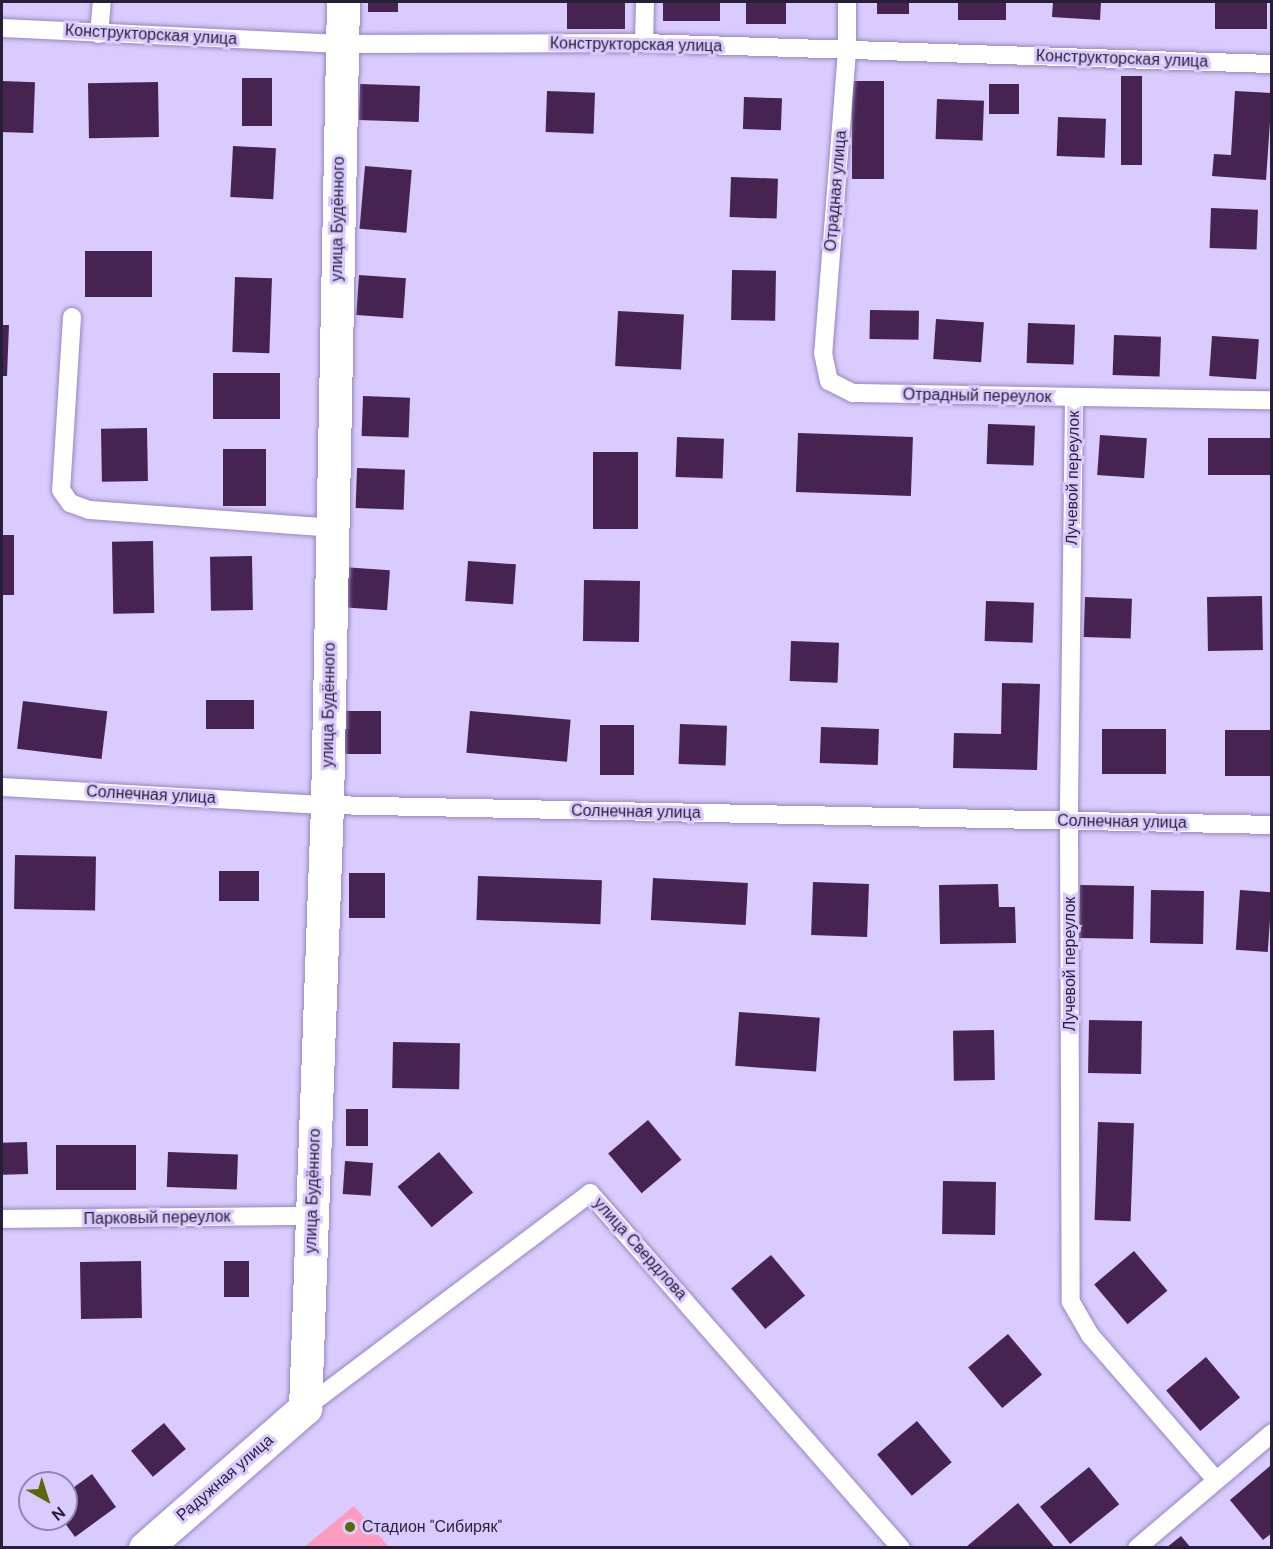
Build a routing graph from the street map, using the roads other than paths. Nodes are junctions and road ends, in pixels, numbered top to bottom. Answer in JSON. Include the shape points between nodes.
{"nodes":[{"id":1,"x":102,"y":2,"type":"edge"},
{"id":2,"x":343,"y":2,"type":"edge"},
{"id":3,"x":645,"y":2,"type":"edge"},
{"id":4,"x":847,"y":2,"type":"edge"},
{"id":5,"x":2,"y":28,"type":"edge"},
{"id":6,"x":99,"y":34,"type":"junction"},
{"id":7,"x":644,"y":43,"type":"junction"},
{"id":8,"x":342,"y":44,"type":"junction"},
{"id":9,"x":847,"y":51,"type":"junction"},
{"id":10,"x":1272,"y":64,"type":"edge"},
{"id":11,"x":72,"y":317,"type":"dead end"},
{"id":12,"x":829,"y":381,"type":"joint"},
{"id":13,"x":1074,"y":398,"type":"junction"},
{"id":14,"x":1272,"y":400,"type":"edge"},
{"id":15,"x":332,"y":528,"type":"junction"},
{"id":16,"x":2,"y":787,"type":"edge"},
{"id":17,"x":327,"y":805,"type":"junction"},
{"id":18,"x":1069,"y":821,"type":"junction"},
{"id":19,"x":1272,"y":825,"type":"edge"},
{"id":20,"x":312,"y":1216,"type":"junction"},
{"id":21,"x":2,"y":1219,"type":"edge"},
{"id":22,"x":305,"y":1408,"type":"junction"},
{"id":23,"x":1272,"y":1433,"type":"edge"},
{"id":24,"x":1215,"y":1479,"type":"junction"},
{"id":25,"x":145,"y":1548,"type":"edge"},
{"id":26,"x":901,"y":1548,"type":"edge"},
{"id":27,"x":1137,"y":1548,"type":"edge"}],
"edges":[{"from":1,"to":6,"type":"lane"},
{"from":2,"to":8,"type":"street","name":"улица Будённого"},
{"from":3,"to":7,"type":"lane"},
{"from":4,"to":9,"type":"lane","name":"Отрадная улица"},
{"from":5,"to":6,"type":"lane","name":"Конструкторская улица"},
{"from":6,"to":8,"type":"lane","name":"Конструкторская улица"},
{"from":7,"to":8,"type":"lane","name":"Конструкторская улица"},
{"from":7,"to":9,"type":"lane","name":"Конструкторская улица"},
{"from":8,"to":15,"type":"street","name":"улица Будённого"},
{"from":9,"to":10,"type":"lane","name":"Конструкторская улица"},
{"from":9,"to":12,"type":"lane","name":"Отрадная улица","via":[[823,353]]},
{"from":11,"to":15,"type":"lane","via":[[61,490],[70,504],[89,510]]},
{"from":12,"to":13,"type":"lane","name":"Отрадный переулок","via":[[853,393]]},
{"from":13,"to":14,"type":"lane","name":"Отрадный переулок"},
{"from":13,"to":18,"type":"lane","name":"Лучевой переулок"},
{"from":15,"to":17,"type":"street","name":"улица Будённого"},
{"from":16,"to":17,"type":"lane","name":"Солнечная улица"},
{"from":17,"to":18,"type":"lane","name":"Солнечная улица"},
{"from":17,"to":20,"type":"street","name":"улица Будённого"},
{"from":18,"to":19,"type":"lane","name":"Солнечная улица"},
{"from":18,"to":24,"type":"lane","name":"Лучевой переулок","via":[[1071,1302],[1090,1335]]},
{"from":20,"to":21,"type":"lane","name":"Парковый переулок"},
{"from":20,"to":22,"type":"street","name":"улица Будённого"},
{"from":22,"to":25,"type":"street","name":"Радужная улица"},
{"from":22,"to":26,"type":"lane","name":"улица Свердлова","via":[[590,1193]]},
{"from":23,"to":24,"type":"lane"},
{"from":24,"to":27,"type":"lane"}]}
